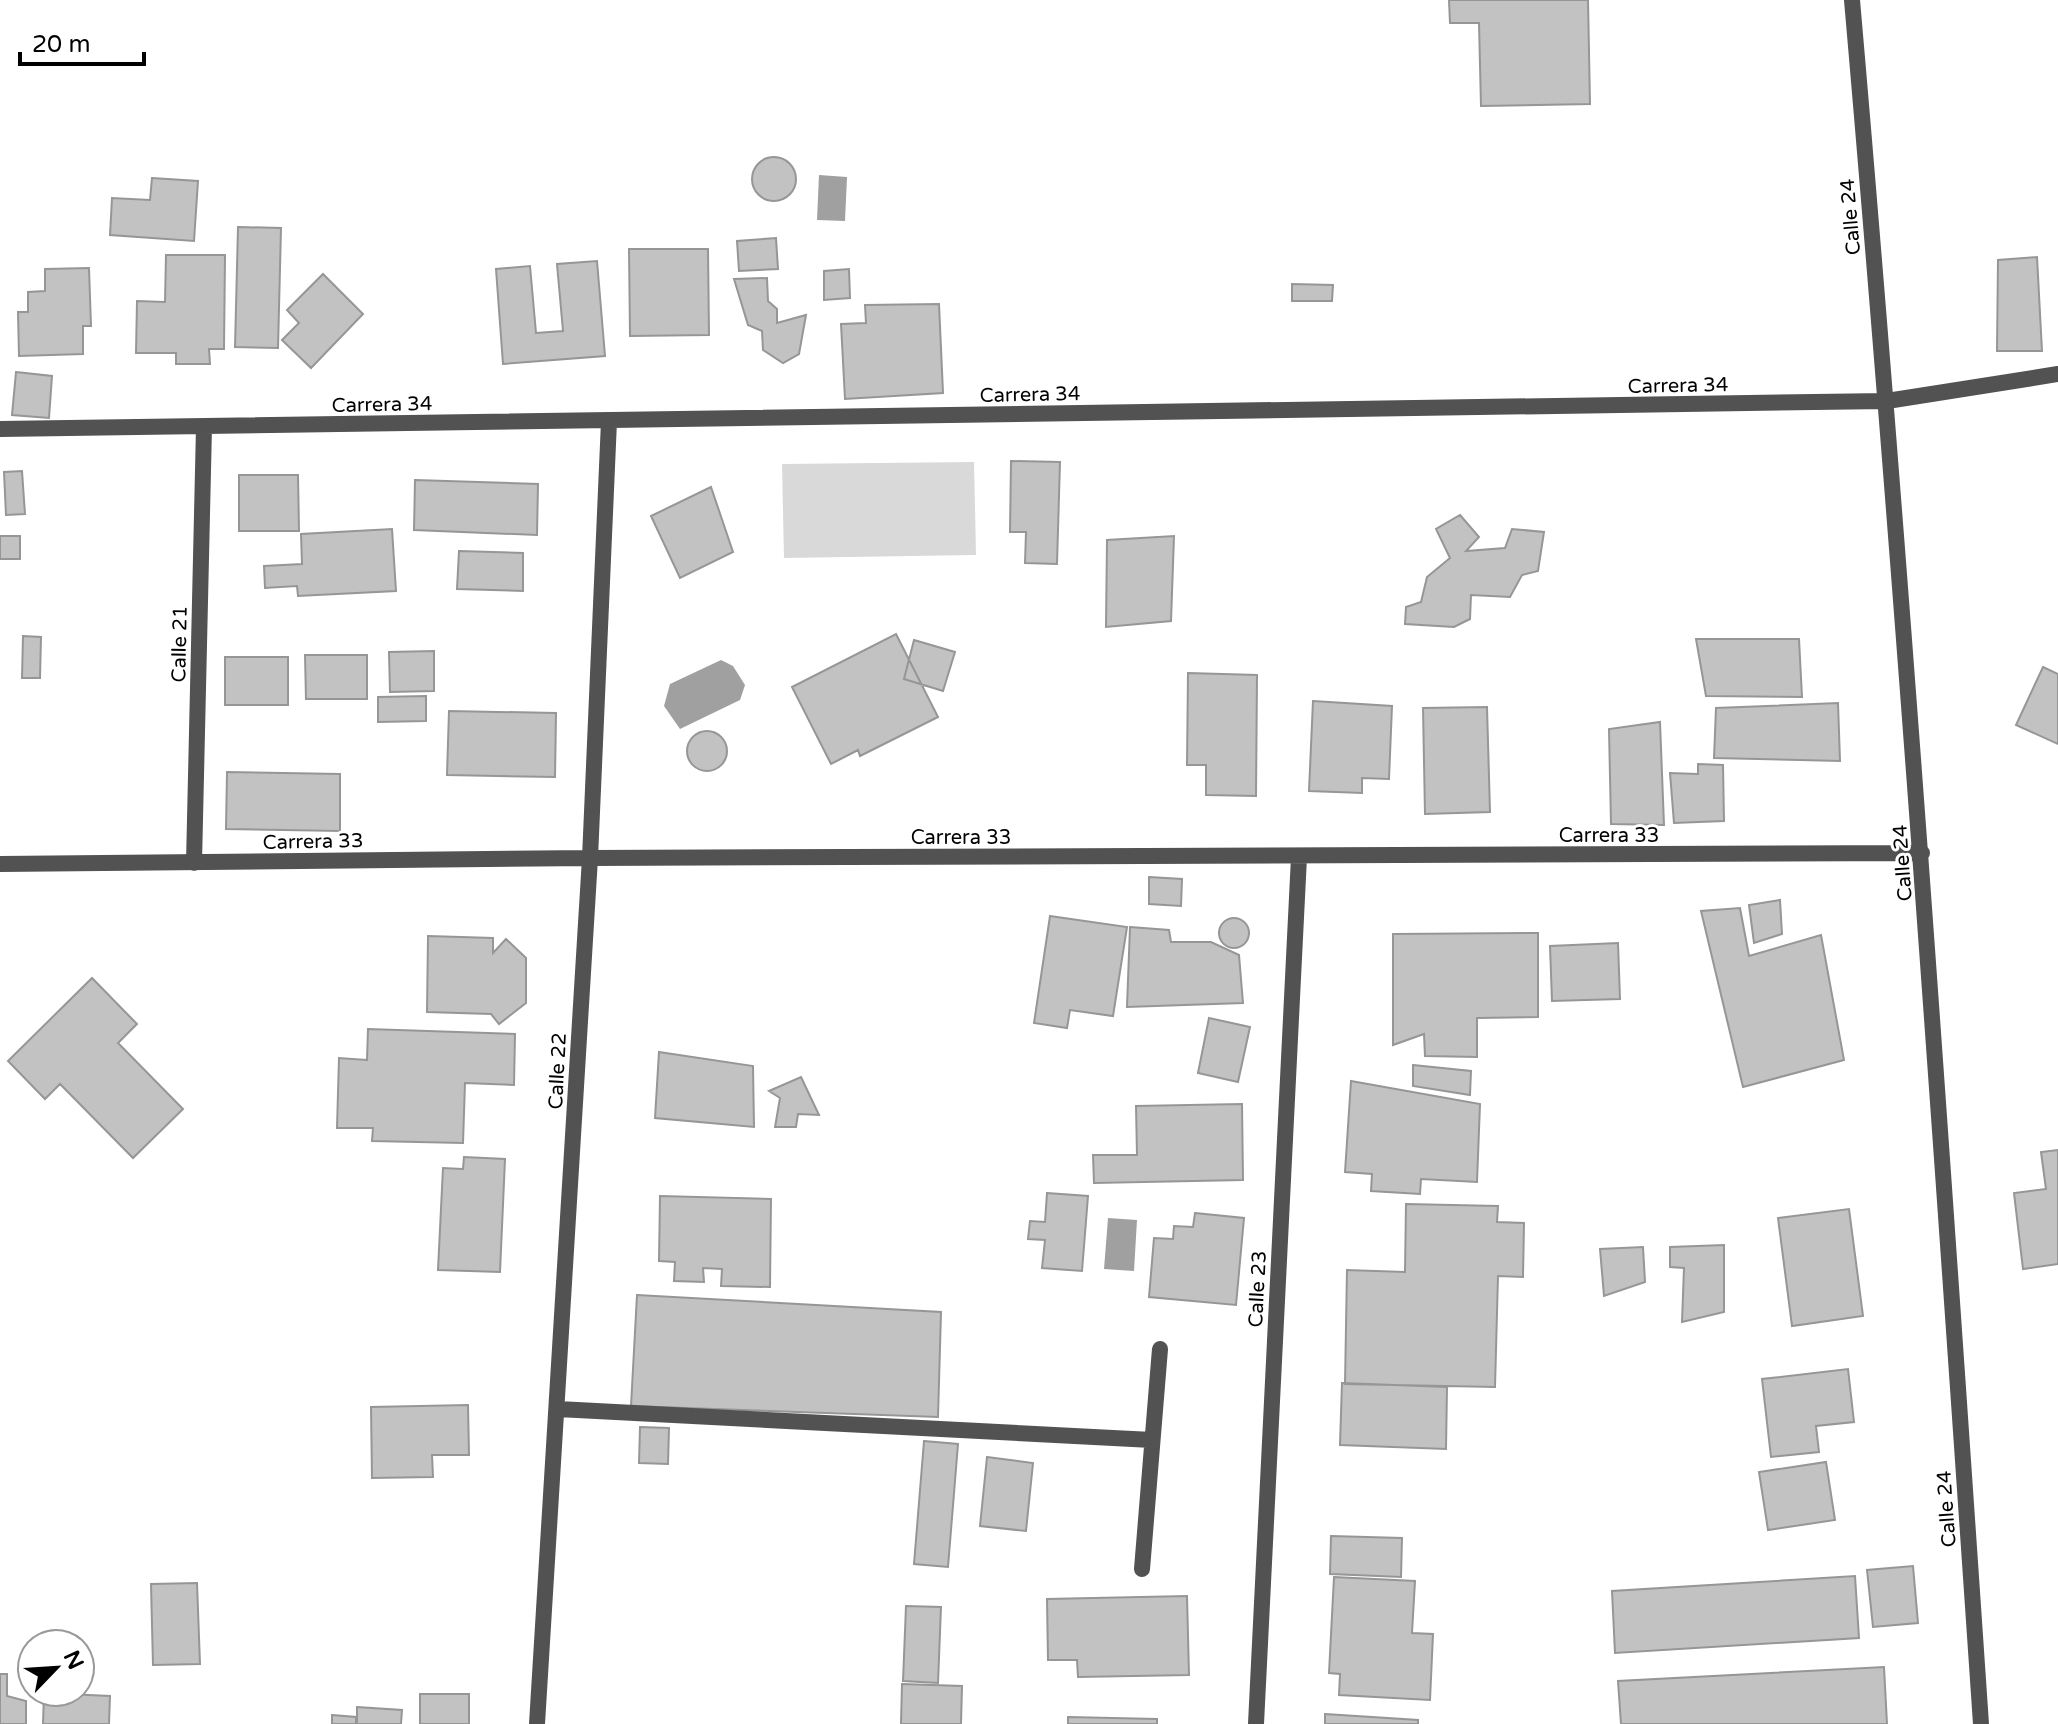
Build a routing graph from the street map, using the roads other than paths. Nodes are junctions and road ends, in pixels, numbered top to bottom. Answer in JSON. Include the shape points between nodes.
{"nodes":[{"id":1,"x":1852,"y":0,"type":"edge"},
{"id":2,"x":2058,"y":374,"type":"edge"},
{"id":3,"x":1887,"y":401,"type":"junction"},
{"id":4,"x":609,"y":421,"type":"junction"},
{"id":5,"x":204,"y":427,"type":"junction"},
{"id":6,"x":0,"y":429,"type":"edge"},
{"id":7,"x":1922,"y":853,"type":"junction"},
{"id":8,"x":1299,"y":857,"type":"junction"},
{"id":9,"x":590,"y":858,"type":"junction"},
{"id":10,"x":194,"y":863,"type":"junction"},
{"id":11,"x":0,"y":864,"type":"edge"},
{"id":12,"x":1160,"y":1349,"type":"dead end"},
{"id":13,"x":558,"y":1409,"type":"junction"},
{"id":14,"x":1152,"y":1440,"type":"junction"},
{"id":15,"x":1142,"y":1569,"type":"dead end"},
{"id":16,"x":537,"y":1724,"type":"edge"},
{"id":17,"x":1256,"y":1724,"type":"edge"},
{"id":18,"x":1981,"y":1724,"type":"edge"}],
"edges":[{"from":1,"to":3,"type":"street","name":"Calle 24"},
{"from":2,"to":3,"type":"street","name":"Carrera 34"},
{"from":3,"to":4,"type":"street","name":"Carrera 34"},
{"from":3,"to":7,"type":"street","name":"Calle 24"},
{"from":4,"to":5,"type":"street","name":"Carrera 34"},
{"from":4,"to":9,"type":"street","name":"Calle 22"},
{"from":5,"to":6,"type":"street","name":"Carrera 34"},
{"from":5,"to":10,"type":"street","name":"Calle 21"},
{"from":7,"to":8,"type":"street","name":"Carrera 33"},
{"from":7,"to":18,"type":"street","name":"Calle 24"},
{"from":8,"to":9,"type":"street","name":"Carrera 33"},
{"from":8,"to":17,"type":"street","name":"Calle 23"},
{"from":9,"to":10,"type":"street","name":"Carrera 33"},
{"from":9,"to":13,"type":"street","name":"Calle 22"},
{"from":10,"to":11,"type":"street","name":"Carrera 33"},
{"from":12,"to":14,"type":"street"},
{"from":13,"to":14,"type":"street"},
{"from":13,"to":16,"type":"street","name":"Calle 22"},
{"from":14,"to":15,"type":"street"}]}
